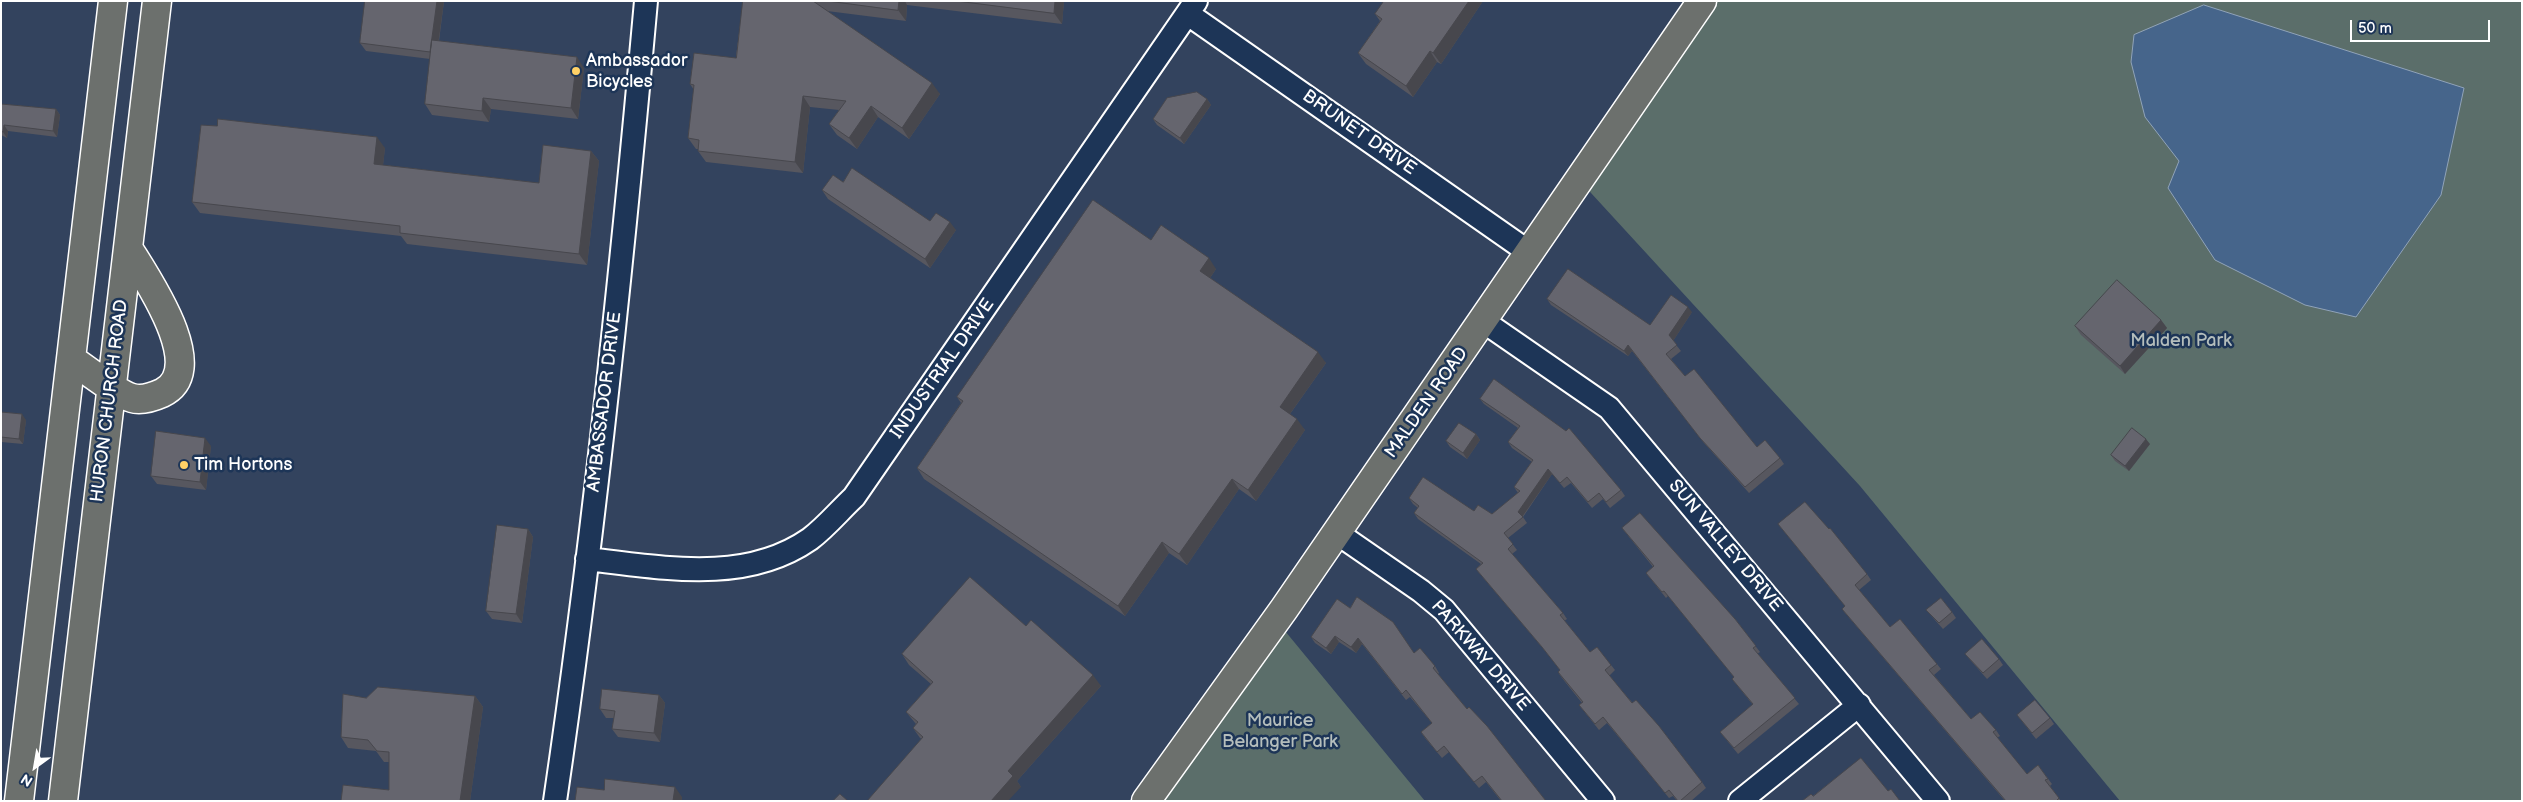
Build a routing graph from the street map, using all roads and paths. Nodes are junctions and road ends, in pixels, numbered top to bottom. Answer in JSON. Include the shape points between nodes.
{"nodes":[{"id":1,"x":113,"y":1,"type":"edge"},
{"id":2,"x":157,"y":1,"type":"edge"},
{"id":3,"x":646,"y":1,"type":"edge"},
{"id":4,"x":1702,"y":1,"type":"edge"},
{"id":5,"x":1192,"y":7,"type":"edge"},
{"id":6,"x":128,"y":248,"type":"junction"},
{"id":7,"x":1530,"y":253,"type":"junction"},
{"id":8,"x":1483,"y":321,"type":"junction"},
{"id":9,"x":71,"y":359,"type":"junction"},
{"id":10,"x":112,"y":386,"type":"junction"},
{"id":11,"x":1337,"y":533,"type":"junction"},
{"id":12,"x":587,"y":559,"type":"junction"},
{"id":13,"x":1858,"y":705,"type":"junction"},
{"id":14,"x":19,"y":801,"type":"edge"},
{"id":15,"x":63,"y":801,"type":"edge"},
{"id":16,"x":555,"y":801,"type":"edge"},
{"id":17,"x":1146,"y":801,"type":"edge"},
{"id":18,"x":1603,"y":801,"type":"edge"},
{"id":19,"x":1740,"y":801,"type":"edge"},
{"id":20,"x":1938,"y":801,"type":"edge"}],
"edges":[{"from":1,"to":9,"type":"main road"},
{"from":2,"to":6,"type":"main road","name":"HURON CHURCH ROAD"},
{"from":3,"to":12,"type":"street","name":"AMBASSADOR DRIVE"},
{"from":4,"to":7,"type":"main road","name":"MALDEN ROAD"},
{"from":5,"to":7,"type":"street","name":"BRUNET DRIVE"},
{"from":5,"to":12,"type":"street","name":"INDUSTRIAL DRIVE","via":[[854,497],[810,539],[778,555],[752,563],[699,571]]},
{"from":6,"to":10,"type":"main road","name":"HURON CHURCH ROAD"},
{"from":6,"to":10,"type":"main road","via":[[163,306],[178,340],[179,372],[170,389],[150,398],[132,398]]},
{"from":7,"to":8,"type":"main road","name":"MALDEN ROAD"},
{"from":8,"to":11,"type":"main road","name":"MALDEN ROAD"},
{"from":8,"to":13,"type":"street","name":"SUN VALLEY DRIVE","via":[[1609,408]]},
{"from":9,"to":10,"type":"main road"},
{"from":9,"to":14,"type":"main road"},
{"from":10,"to":15,"type":"main road","name":"HURON CHURCH ROAD"},
{"from":11,"to":17,"type":"main road","name":"MALDEN ROAD"},
{"from":11,"to":18,"type":"street","name":"PARKWAY DRIVE","via":[[1444,610]]},
{"from":12,"to":16,"type":"street","name":"AMBASSADOR DRIVE"},
{"from":13,"to":19,"type":"street"},
{"from":13,"to":20,"type":"street","name":"SUN VALLEY DRIVE"}]}
